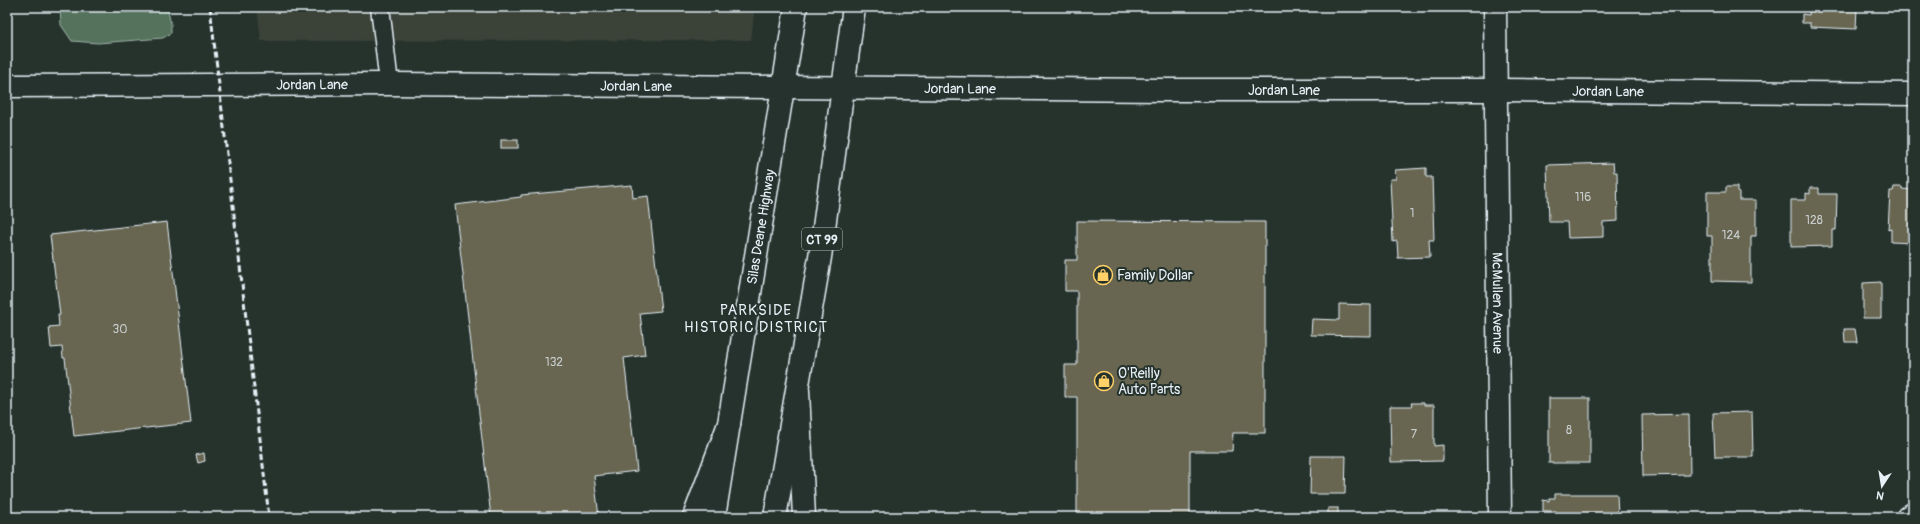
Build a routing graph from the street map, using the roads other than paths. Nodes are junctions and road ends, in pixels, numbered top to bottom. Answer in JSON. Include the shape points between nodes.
{"nodes":[{"id":1,"x":380,"y":7,"type":"edge"},
{"id":2,"x":796,"y":7,"type":"edge"},
{"id":3,"x":854,"y":7,"type":"edge"},
{"id":4,"x":1495,"y":7,"type":"edge"},
{"id":5,"x":389,"y":84,"type":"junction"},
{"id":6,"x":7,"y":86,"type":"edge"},
{"id":7,"x":782,"y":87,"type":"junction"},
{"id":8,"x":844,"y":87,"type":"junction"},
{"id":9,"x":1496,"y":90,"type":"junction"},
{"id":10,"x":1913,"y":94,"type":"edge"},
{"id":11,"x":798,"y":391,"type":"junction"},
{"id":12,"x":729,"y":424,"type":"junction"},
{"id":13,"x":1913,"y":514,"type":"edge"},
{"id":14,"x":694,"y":517,"type":"edge"},
{"id":15,"x":714,"y":517,"type":"edge"},
{"id":16,"x":775,"y":517,"type":"edge"},
{"id":17,"x":804,"y":517,"type":"edge"},
{"id":18,"x":1500,"y":517,"type":"edge"},
{"id":19,"x":1908,"y":517,"type":"edge"}],
"edges":[{"from":1,"to":5,"type":"lane"},
{"from":2,"to":7,"type":"main road","name":"Silas Deane Highway"},
{"from":3,"to":8,"type":"main road","number":"CT 99"},
{"from":4,"to":9,"type":"main road","name":"McMullen Avenue"},
{"from":5,"to":6,"type":"main road","name":"Jordan Lane"},
{"from":5,"to":7,"type":"main road","name":"Jordan Lane"},
{"from":7,"to":8,"type":"main road","name":"Jordan Lane"},
{"from":7,"to":12,"type":"main road","name":"Silas Deane Highway"},
{"from":8,"to":9,"type":"main road","name":"Jordan Lane"},
{"from":8,"to":11,"type":"main road","number":"CT 99"},
{"from":9,"to":10,"type":"main road","name":"Jordan Lane"},
{"from":9,"to":18,"type":"main road","name":"McMullen Avenue"},
{"from":11,"to":16,"type":"main road","number":"CT 99"},
{"from":11,"to":17,"type":"main road"},
{"from":12,"to":14,"type":"main road"},
{"from":12,"to":15,"type":"main road","name":"Silas Deane Highway"},
{"from":13,"to":19,"type":"main road"}]}
